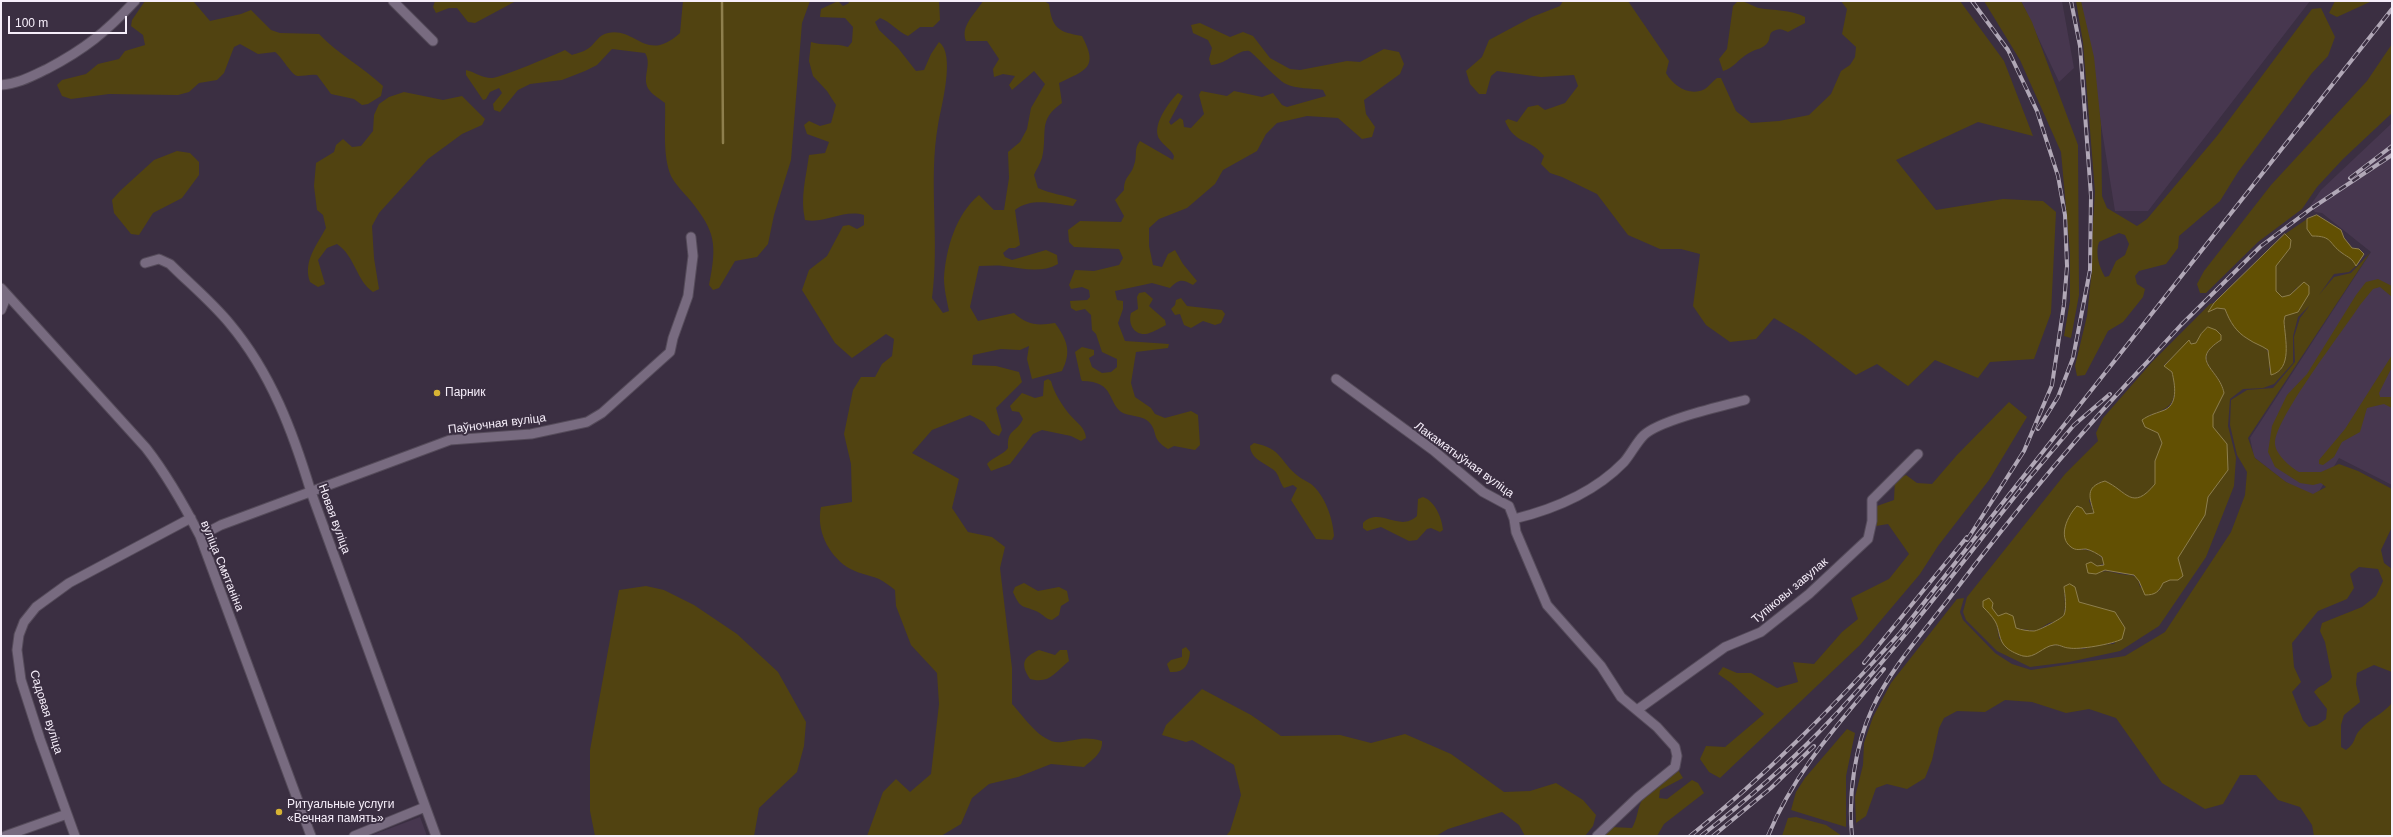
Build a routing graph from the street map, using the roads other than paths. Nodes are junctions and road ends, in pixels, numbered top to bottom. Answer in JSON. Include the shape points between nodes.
{"nodes":[{"id":1,"x":135,"y":1,"type":"edge"},
{"id":2,"x":393,"y":1,"type":"edge"},
{"id":3,"x":433,"y":42,"type":"dead end"},
{"id":4,"x":1,"y":85,"type":"edge"},
{"id":5,"x":691,"y":237,"type":"dead end"},
{"id":6,"x":145,"y":263,"type":"dead end"},
{"id":7,"x":1,"y":288,"type":"edge"},
{"id":8,"x":7,"y":295,"type":"junction"},
{"id":9,"x":1,"y":310,"type":"edge"},
{"id":10,"x":1336,"y":379,"type":"dead end"},
{"id":11,"x":1745,"y":400,"type":"dead end"},
{"id":12,"x":1918,"y":454,"type":"dead end"},
{"id":13,"x":312,"y":492,"type":"junction"},
{"id":14,"x":191,"y":518,"type":"junction"},
{"id":15,"x":1514,"y":518,"type":"junction"},
{"id":16,"x":200,"y":536,"type":"junction"},
{"id":17,"x":1637,"y":710,"type":"junction"},
{"id":18,"x":425,"y":808,"type":"junction"},
{"id":19,"x":67,"y":814,"type":"junction"},
{"id":20,"x":5,"y":836,"type":"edge"},
{"id":21,"x":75,"y":836,"type":"edge"},
{"id":22,"x":311,"y":836,"type":"edge"},
{"id":23,"x":354,"y":836,"type":"edge"},
{"id":24,"x":436,"y":836,"type":"edge"},
{"id":25,"x":1597,"y":836,"type":"edge"}],
"edges":[{"from":1,"to":4,"type":"street","via":[[96,39],[75,54],[30,78],[10,85]]},
{"from":2,"to":3,"type":"street"},
{"from":5,"to":13,"type":"street","name":"Паўночная вуліца","via":[[693,256],[688,296],[670,352],[602,413],[587,422],[531,434],[450,440]]},
{"from":6,"to":13,"type":"street","name":"Новая вуліца","via":[[159,259],[170,264],[230,324],[249,349],[268,378],[283,411]]},
{"from":7,"to":8,"type":"street","name":"вуліца Смятаніна"},
{"from":8,"to":9,"type":"street"},
{"from":8,"to":14,"type":"street","name":"вуліца Смятаніна","via":[[146,448],[160,466]]},
{"from":10,"to":15,"type":"street","name":"Лакаматыўная вуліца","via":[[1433,450],[1483,492],[1509,506]]},
{"from":11,"to":15,"type":"street","via":[[1695,413],[1658,428],[1645,435],[1625,461],[1590,489],[1545,511]]},
{"from":12,"to":17,"type":"street","name":"Тупіковы завулак","via":[[1872,500],[1872,521],[1868,539],[1814,589],[1761,632],[1725,647]]},
{"from":13,"to":16,"type":"street","name":"Паўночная вуліца","via":[[221,525]]},
{"from":13,"to":18,"type":"street","name":"Новая вуліца"},
{"from":14,"to":16,"type":"street","name":"вуліца Смятаніна"},
{"from":14,"to":19,"type":"street","name":"Садовая вуліца","via":[[69,583],[36,608],[24,622],[17,650],[21,680]]},
{"from":15,"to":17,"type":"street","via":[[1516,532],[1547,605],[1601,666],[1621,697]]},
{"from":16,"to":22,"type":"street","name":"вуліца Смятаніна"},
{"from":17,"to":25,"type":"street","via":[[1675,747],[1675,767],[1638,797]]},
{"from":18,"to":23,"type":"street"},
{"from":18,"to":24,"type":"street","name":"Новая вуліца"},
{"from":19,"to":20,"type":"street"},
{"from":19,"to":21,"type":"street","name":"Садовая вуліца"}]}
